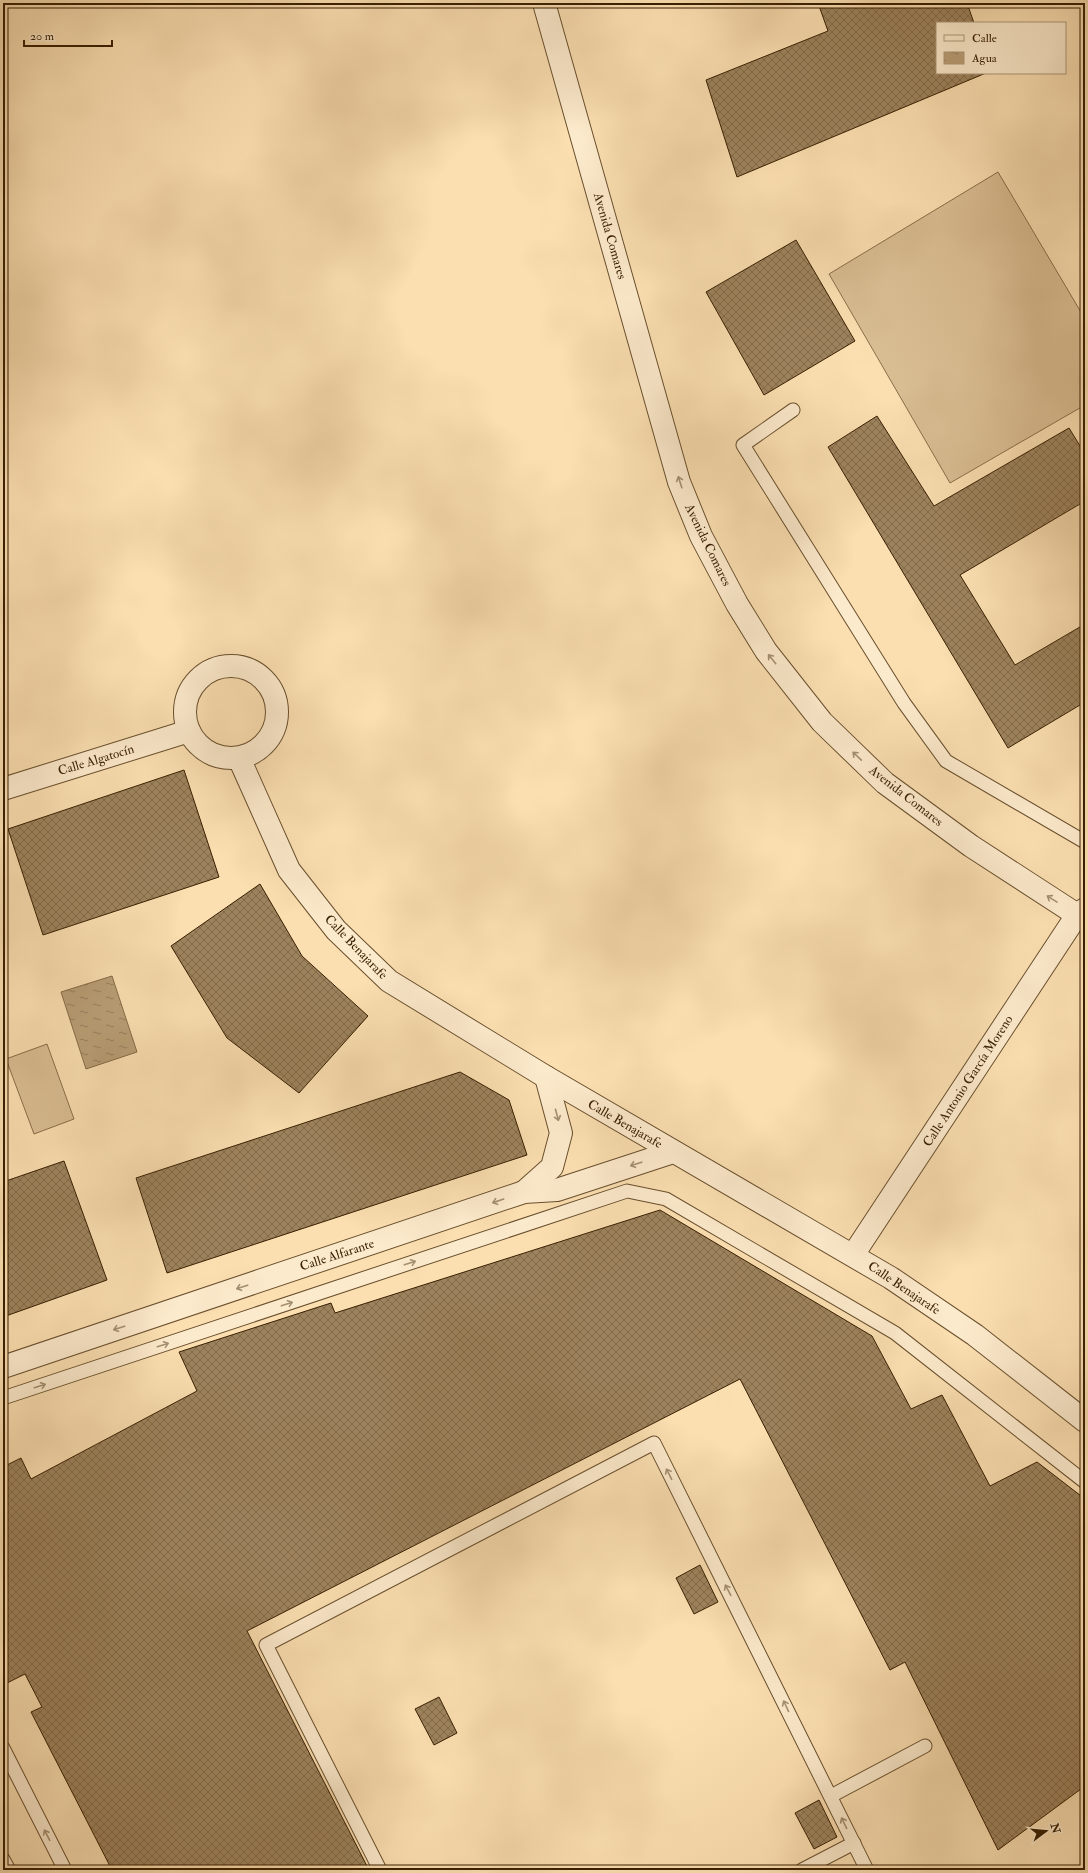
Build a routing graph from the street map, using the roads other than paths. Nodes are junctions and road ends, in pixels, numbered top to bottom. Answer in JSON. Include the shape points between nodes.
{"nodes":[{"id":1,"x":544,"y":3,"type":"edge"},
{"id":2,"x":793,"y":410,"type":"dead end"},
{"id":3,"x":189,"y":731,"type":"junction"},
{"id":4,"x":238,"y":758,"type":"junction"},
{"id":5,"x":3,"y":789,"type":"edge"},
{"id":6,"x":1085,"y":842,"type":"edge"},
{"id":7,"x":1082,"y":915,"type":"edge"},
{"id":8,"x":546,"y":1077,"type":"junction"},
{"id":9,"x":673,"y":1152,"type":"junction"},
{"id":10,"x":524,"y":1192,"type":"junction"},
{"id":11,"x":853,"y":1255,"type":"junction"},
{"id":12,"x":3,"y":1367,"type":"edge"},
{"id":13,"x":3,"y":1398,"type":"edge"},
{"id":14,"x":1085,"y":1421,"type":"edge"},
{"id":15,"x":1085,"y":1482,"type":"edge"},
{"id":16,"x":925,"y":1746,"type":"dead end"},
{"id":17,"x":3,"y":1748,"type":"edge"},
{"id":18,"x":831,"y":1796,"type":"junction"},
{"id":19,"x":854,"y":1843,"type":"junction"},
{"id":20,"x":3,"y":1859,"type":"edge"},
{"id":21,"x":8,"y":1870,"type":"edge"},
{"id":22,"x":65,"y":1870,"type":"edge"},
{"id":23,"x":380,"y":1870,"type":"edge"},
{"id":24,"x":802,"y":1870,"type":"edge"},
{"id":25,"x":867,"y":1870,"type":"edge"}],
"edges":[{"from":7,"to":1,"type":"street","name":"Avenida Comares","one_way":true,"via":[[971,846],[885,783],[822,722],[766,651],[737,604],[700,536],[679,482]]},
{"from":2,"to":6,"type":"lane","via":[[743,444],[904,703],[946,761]]},
{"from":3,"to":4,"type":"street","via":[[197,744],[210,754]]},
{"from":3,"to":4,"type":"street","via":[[185,715],[186,699],[197,681],[220,667],[236,666],[251,670],[272,690],[277,704],[277,719],[273,732],[264,745]]},
{"from":3,"to":5,"type":"street","name":"Calle Algatocín"},
{"from":4,"to":8,"type":"street","name":"Calle Benajarafe","via":[[290,870],[336,930],[389,981]]},
{"from":7,"to":11,"type":"street","name":"Calle Antonio García Moreno"},
{"from":8,"to":9,"type":"street","name":"Calle Benajarafe"},
{"from":8,"to":10,"type":"street","one_way":true,"via":[[562,1133],[552,1167]]},
{"from":9,"to":10,"type":"street","name":"Calle Alfarante","one_way":true,"via":[[557,1190]]},
{"from":9,"to":11,"type":"street","name":"Calle Benajarafe"},
{"from":10,"to":12,"type":"street","name":"Calle Alfarante","one_way":true},
{"from":11,"to":14,"type":"street","name":"Calle Benajarafe","via":[[975,1335]]},
{"from":13,"to":15,"type":"lane","one_way":true,"via":[[628,1191],[666,1199],[895,1333]]},
{"from":16,"to":18,"type":"lane"},
{"from":22,"to":17,"type":"lane","one_way":true},
{"from":19,"to":18,"type":"lane","one_way":true},
{"from":18,"to":23,"type":"lane","one_way":true,"via":[[654,1443],[266,1645]]},
{"from":19,"to":24,"type":"lane"},
{"from":19,"to":25,"type":"lane"},
{"from":20,"to":21,"type":"lane"}]}
